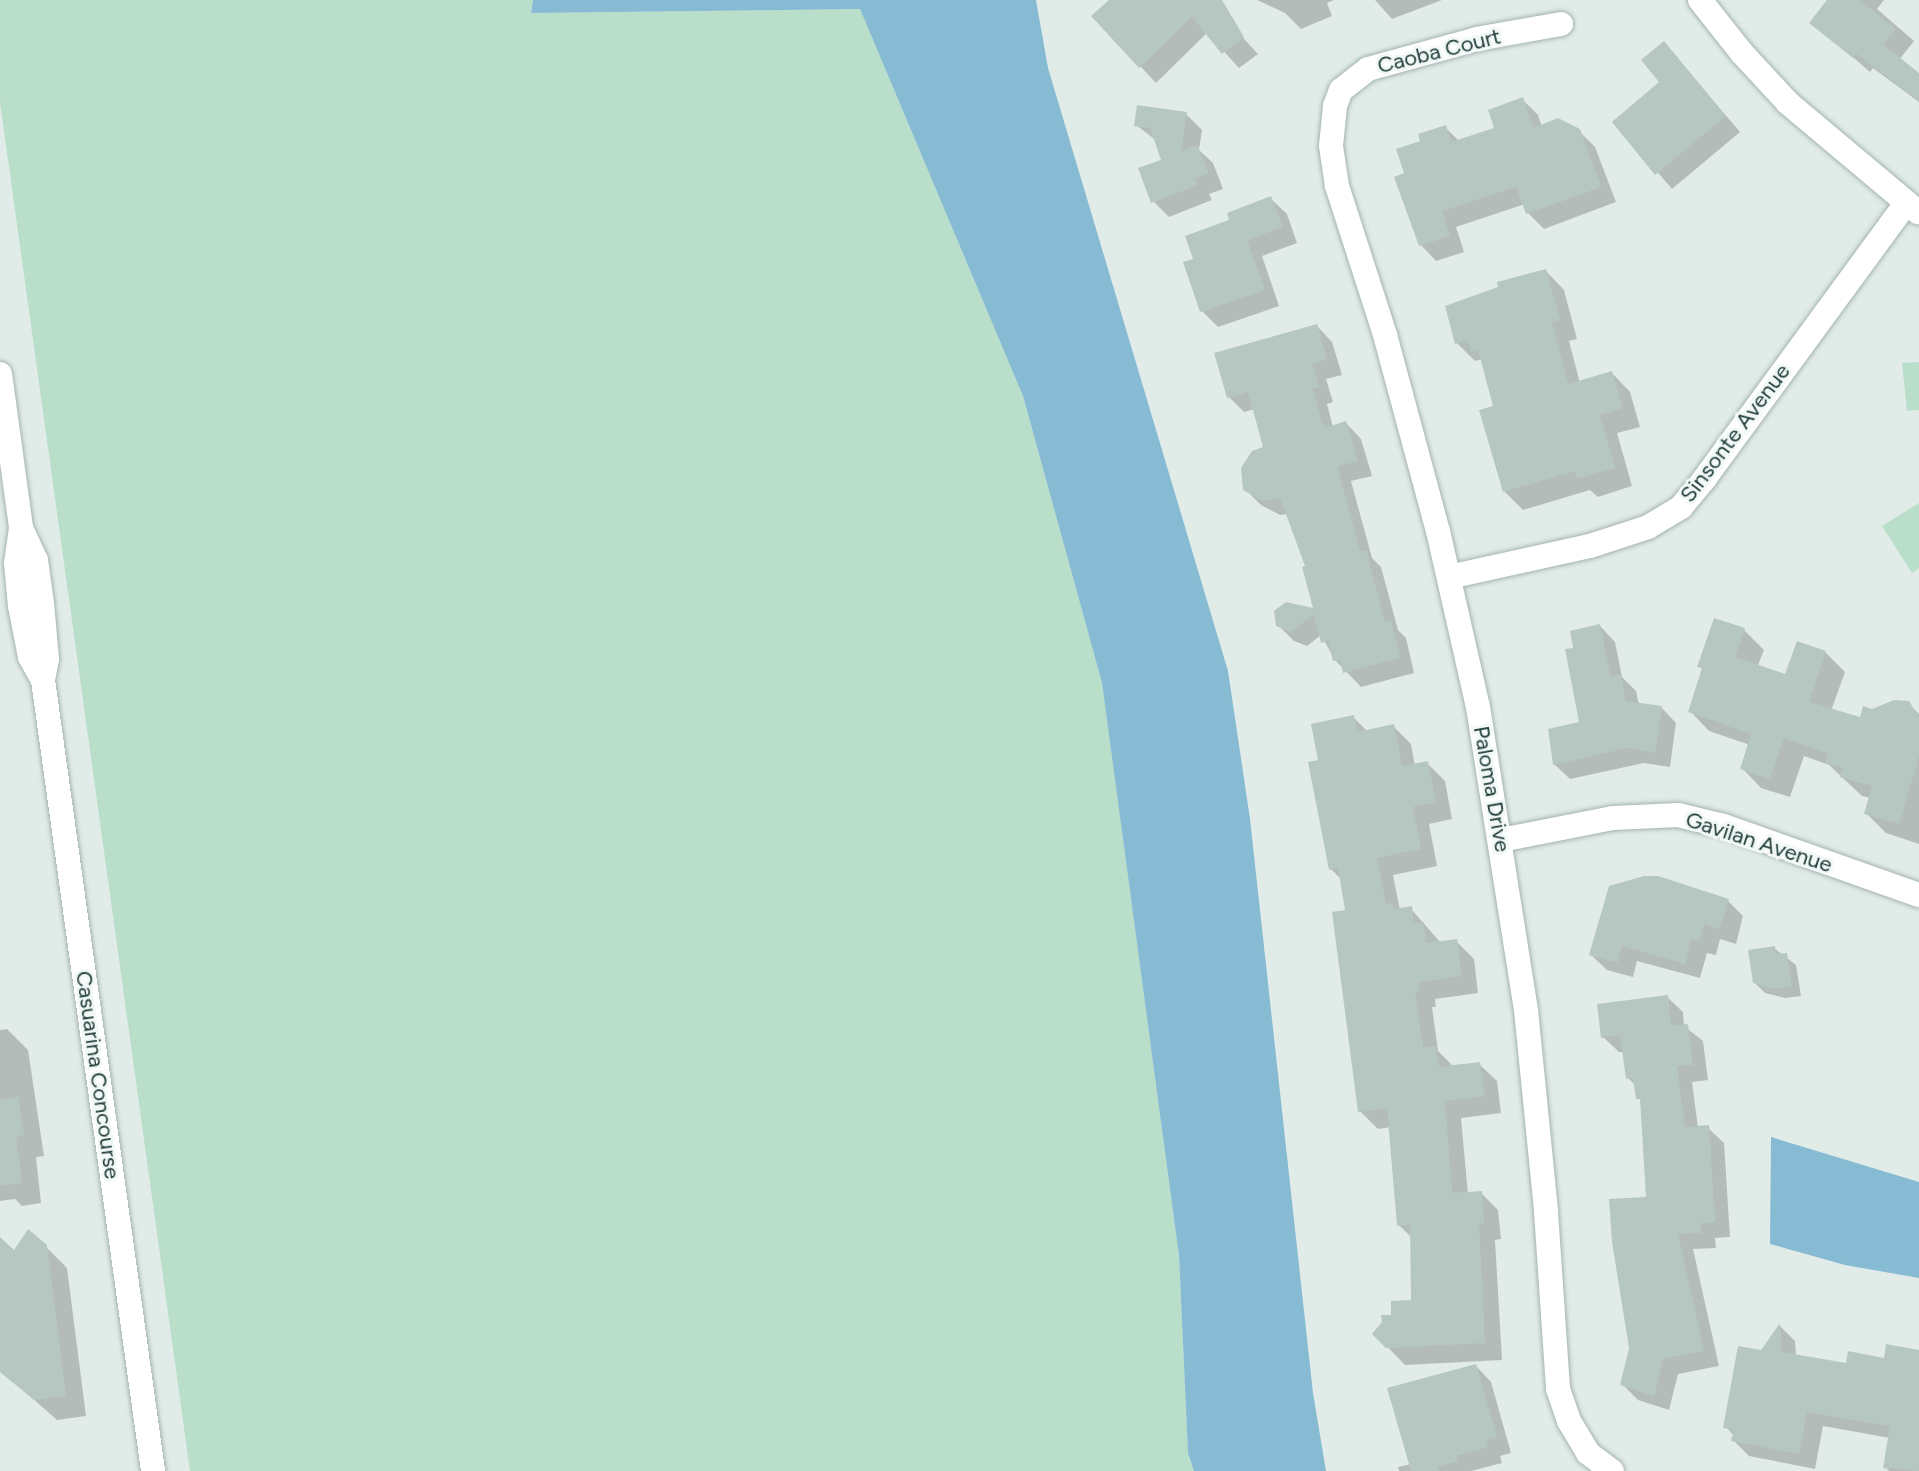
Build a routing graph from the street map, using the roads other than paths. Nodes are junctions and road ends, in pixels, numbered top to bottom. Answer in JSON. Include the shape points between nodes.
{"nodes":[{"id":1,"x":1700,"y":0,"type":"edge"},
{"id":2,"x":1561,"y":24,"type":"dead end"},
{"id":3,"x":1335,"y":106,"type":"joint"},
{"id":4,"x":1912,"y":207,"type":"edge"},
{"id":5,"x":0,"y":374,"type":"edge"},
{"id":6,"x":1449,"y":577,"type":"junction"},
{"id":7,"x":1501,"y":840,"type":"junction"},
{"id":8,"x":1919,"y":895,"type":"edge"},
{"id":9,"x":153,"y":1471,"type":"edge"},
{"id":10,"x":1612,"y":1471,"type":"edge"}],
"edges":[{"from":1,"to":4,"type":"street","via":[[1788,103]]},
{"from":2,"to":3,"type":"street","name":"Caoba Court","via":[[1477,39],[1368,69],[1341,90]]},
{"from":3,"to":6,"type":"street","name":"Paloma Drive","via":[[1331,146],[1337,186],[1385,335]]},
{"from":4,"to":6,"type":"street","name":"Sinsonte Avenue","via":[[1681,507],[1648,527],[1590,546]]},
{"from":5,"to":9,"type":"street","name":"Casuarina Concourse","via":[[21,528],[16,563],[20,606],[30,657],[43,680]]},
{"from":6,"to":7,"type":"street","name":"Paloma Drive"},
{"from":7,"to":8,"type":"street","name":"Gavilan Avenue","via":[[1613,818],[1678,815],[1724,826]]},
{"from":7,"to":10,"type":"street","name":"Paloma Drive","via":[[1526,1010],[1558,1389],[1588,1453]]}]}
